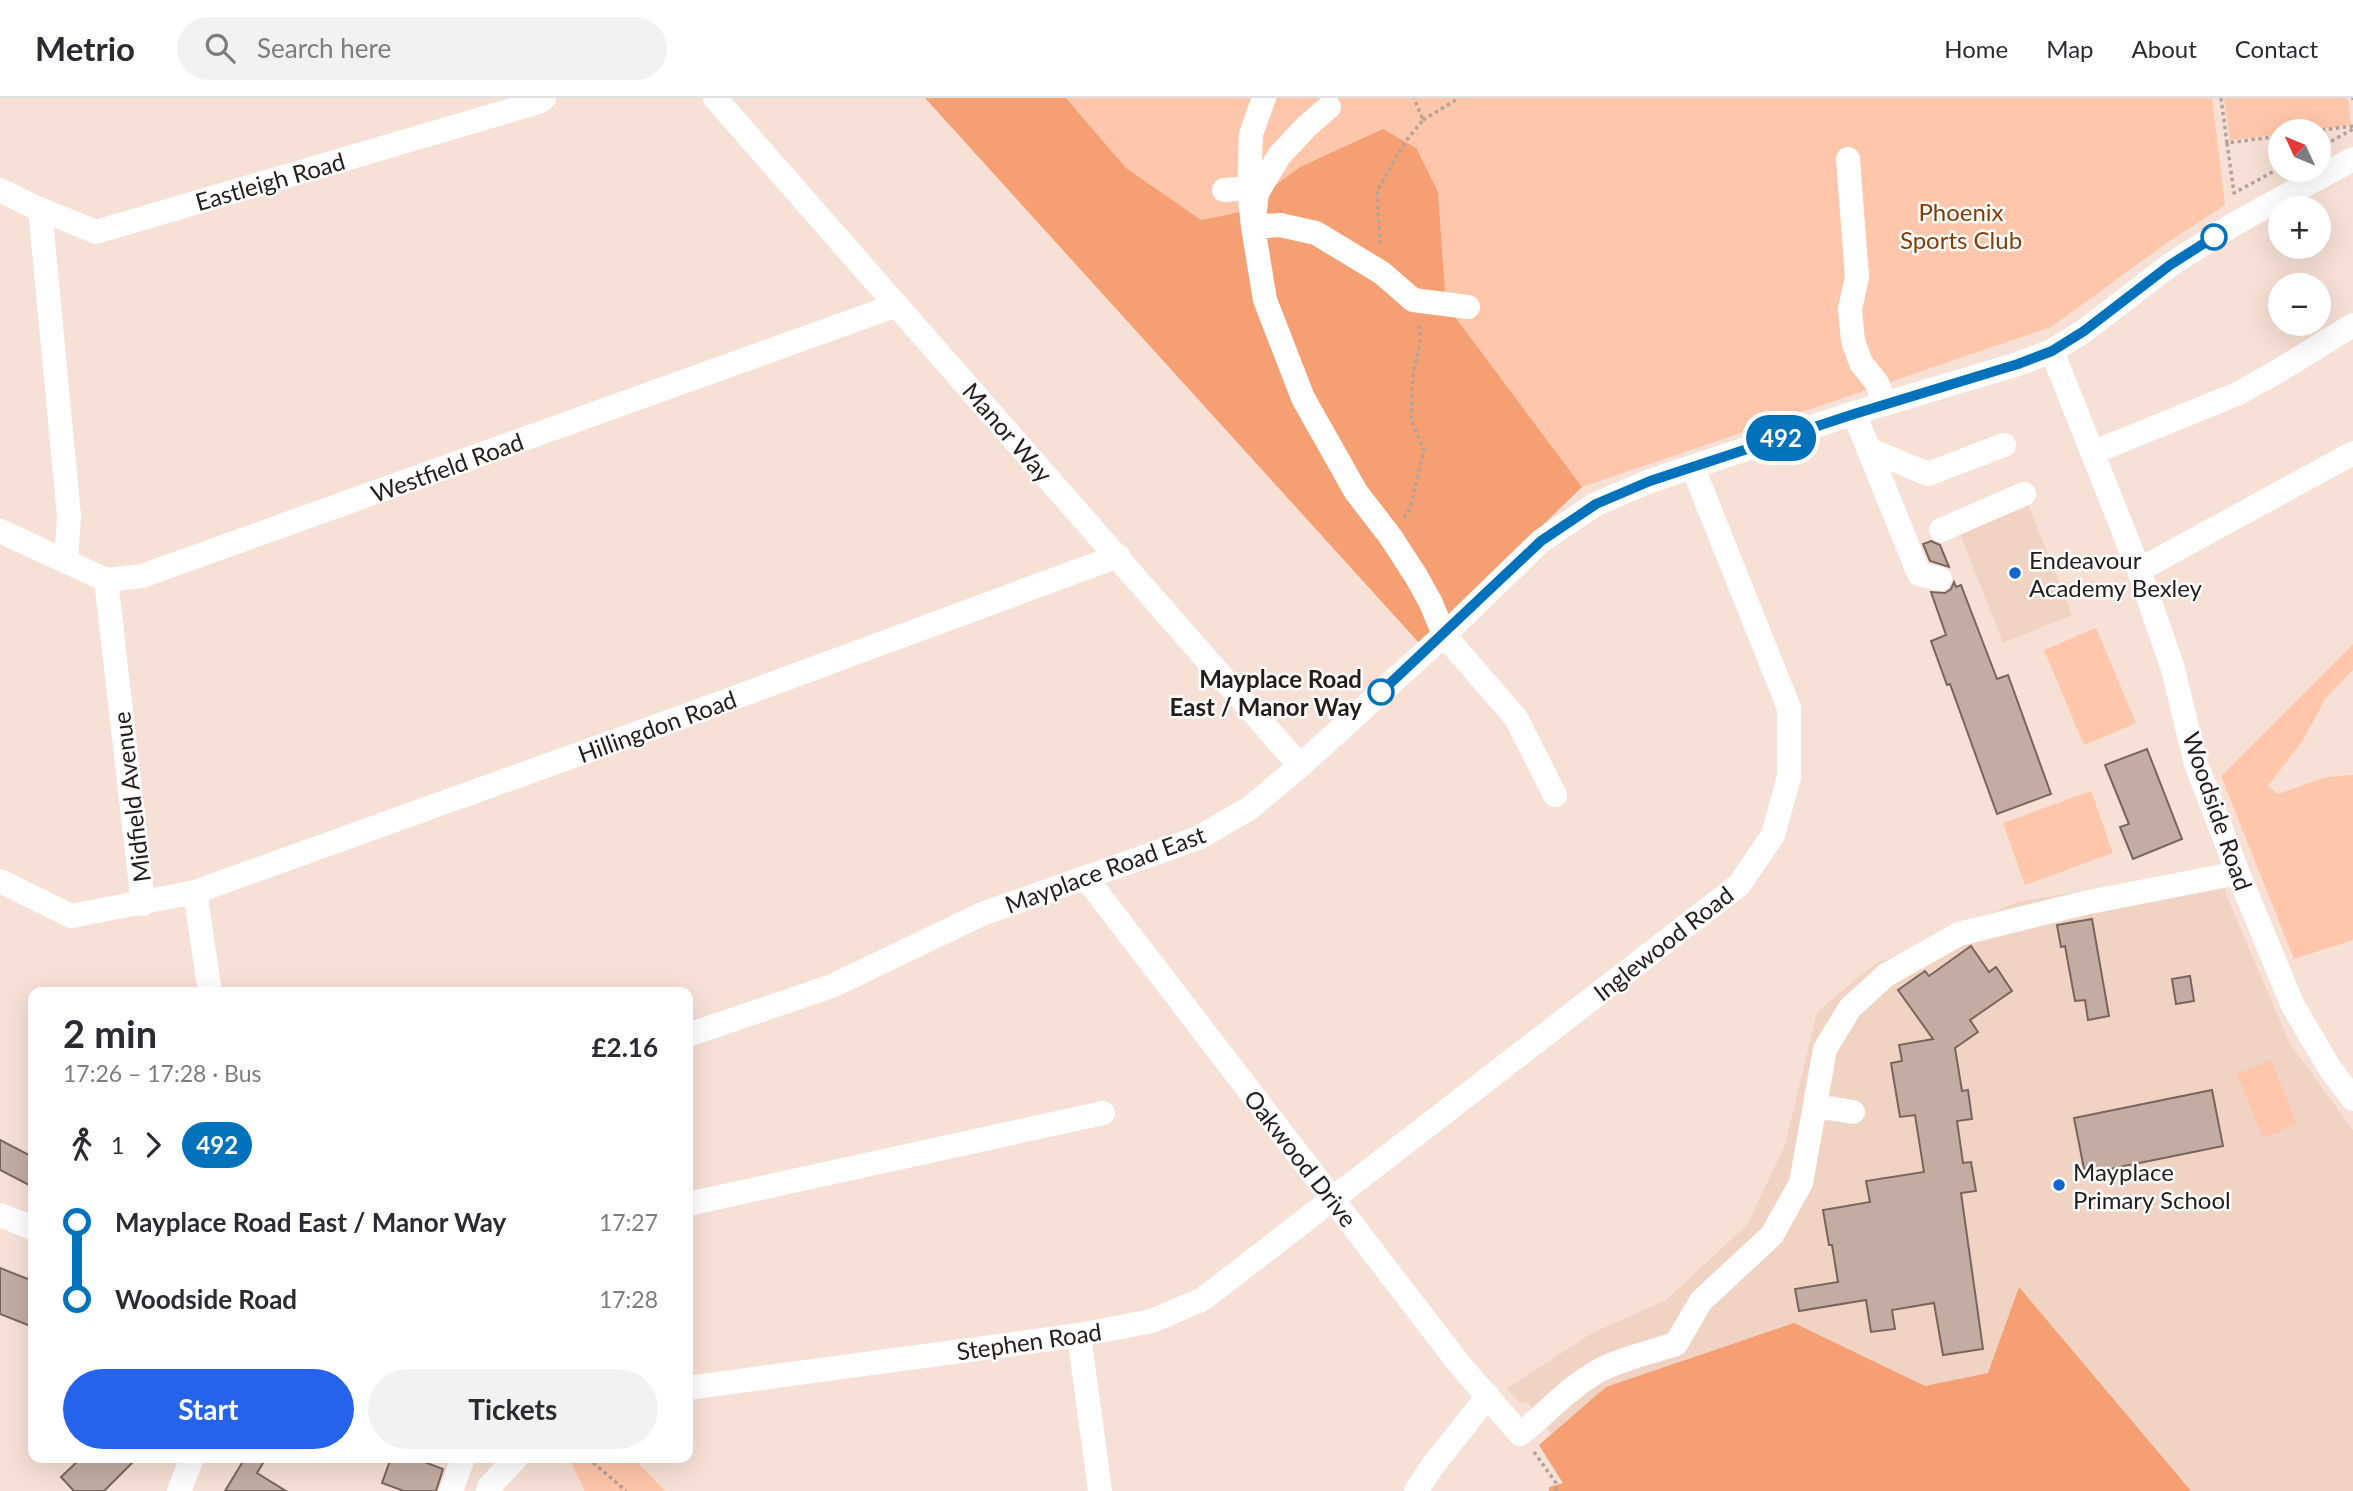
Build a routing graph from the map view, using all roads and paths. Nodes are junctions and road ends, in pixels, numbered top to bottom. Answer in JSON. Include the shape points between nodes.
{"nodes":[{"id":1,"x":544,"y":98,"type":"edge"},
{"id":2,"x":715,"y":98,"type":"edge"},
{"id":3,"x":1264,"y":98,"type":"edge"},
{"id":4,"x":1414,"y":98,"type":"edge"},
{"id":5,"x":1459,"y":98,"type":"edge"},
{"id":6,"x":2221,"y":98,"type":"edge"},
{"id":7,"x":1329,"y":107,"type":"dead end"},
{"id":8,"x":1423,"y":120,"type":"junction"},
{"id":9,"x":2353,"y":128,"type":"edge"},
{"id":10,"x":2331,"y":130,"type":"edge"},
{"id":11,"x":2268,"y":138,"type":"edge"},
{"id":12,"x":2331,"y":141,"type":"edge"},
{"id":13,"x":2227,"y":143,"type":"junction"},
{"id":14,"x":1848,"y":159,"type":"dead end"},
{"id":15,"x":2353,"y":159,"type":"edge"},
{"id":16,"x":2268,"y":175,"type":"edge"},
{"id":17,"x":0,"y":190,"type":"edge"},
{"id":18,"x":40,"y":209,"type":"junction"},
{"id":19,"x":1253,"y":227,"type":"junction"},
{"id":20,"x":1382,"y":273,"type":"junction"},
{"id":21,"x":1413,"y":300,"type":"junction"},
{"id":22,"x":897,"y":305,"type":"junction"},
{"id":23,"x":1468,"y":307,"type":"dead end"},
{"id":24,"x":2353,"y":325,"type":"edge"},
{"id":25,"x":2052,"y":351,"type":"junction"},
{"id":26,"x":1885,"y":404,"type":"junction"},
{"id":27,"x":1854,"y":414,"type":"junction"},
{"id":28,"x":2004,"y":445,"type":"dead end"},
{"id":29,"x":1868,"y":449,"type":"junction"},
{"id":30,"x":2094,"y":452,"type":"junction"},
{"id":31,"x":2353,"y":453,"type":"edge"},
{"id":32,"x":1692,"y":468,"type":"junction"},
{"id":33,"x":2024,"y":494,"type":"dead end"},
{"id":34,"x":1941,"y":530,"type":"dead end"},
{"id":35,"x":0,"y":531,"type":"edge"},
{"id":36,"x":1390,"y":536,"type":"junction"},
{"id":37,"x":1118,"y":556,"type":"junction"},
{"id":38,"x":66,"y":562,"type":"junction"},
{"id":39,"x":2139,"y":570,"type":"junction"},
{"id":40,"x":1940,"y":579,"type":"dead end"},
{"id":41,"x":106,"y":580,"type":"junction"},
{"id":42,"x":1444,"y":635,"type":"junction"},
{"id":43,"x":1300,"y":766,"type":"junction"},
{"id":44,"x":1555,"y":795,"type":"dead end"},
{"id":45,"x":2238,"y":873,"type":"junction"},
{"id":46,"x":1086,"y":878,"type":"junction"},
{"id":47,"x":0,"y":881,"type":"edge"},
{"id":48,"x":195,"y":892,"type":"junction"},
{"id":49,"x":143,"y":904,"type":"junction"},
{"id":50,"x":209,"y":987,"type":"edge"},
{"id":51,"x":693,"y":1033,"type":"edge"},
{"id":52,"x":2353,"y":1099,"type":"edge"},
{"id":53,"x":1815,"y":1106,"type":"junction"},
{"id":54,"x":1853,"y":1112,"type":"dead end"},
{"id":55,"x":1103,"y":1113,"type":"dead end"},
{"id":56,"x":1332,"y":1199,"type":"junction"},
{"id":57,"x":693,"y":1203,"type":"edge"},
{"id":58,"x":0,"y":1215,"type":"edge"},
{"id":59,"x":28,"y":1226,"type":"edge"},
{"id":60,"x":1079,"y":1335,"type":"junction"},
{"id":61,"x":693,"y":1387,"type":"edge"},
{"id":62,"x":1488,"y":1396,"type":"junction"},
{"id":63,"x":1520,"y":1434,"type":"junction"},
{"id":64,"x":190,"y":1463,"type":"edge"},
{"id":65,"x":461,"y":1463,"type":"edge"},
{"id":66,"x":511,"y":1463,"type":"edge"},
{"id":67,"x":594,"y":1463,"type":"edge"},
{"id":68,"x":180,"y":1491,"type":"edge"},
{"id":69,"x":451,"y":1491,"type":"edge"},
{"id":70,"x":488,"y":1491,"type":"edge"},
{"id":71,"x":626,"y":1491,"type":"edge"},
{"id":72,"x":1101,"y":1491,"type":"edge"},
{"id":73,"x":1416,"y":1491,"type":"edge"},
{"id":74,"x":1556,"y":1491,"type":"edge"}],
"edges":[{"from":1,"to":18,"type":"street","name":"Eastleigh Road","via":[[96,232]]},
{"from":2,"to":22,"type":"street","name":"Manor Way"},
{"from":3,"to":19,"type":"street","via":[[1237,189]]},
{"from":4,"to":8,"type":"path"},
{"from":5,"to":8,"type":"path"},
{"from":6,"to":13,"type":"path"},
{"from":7,"to":19,"type":"street","via":[[1279,156],[1258,193]]},
{"from":8,"to":20,"type":"path","via":[[1377,191]]},
{"from":9,"to":10,"type":"path"},
{"from":9,"to":12,"type":"path"},
{"from":11,"to":13,"type":"path"},
{"from":13,"to":16,"type":"path","via":[[2234,193]]},
{"from":14,"to":26,"type":"street","via":[[1857,277],[1850,309],[1853,341]]},
{"from":15,"to":25,"type":"street","name":"Mayplace Road East","via":[[2181,258]]},
{"from":17,"to":18,"type":"street","name":"Eastleigh Road"},
{"from":18,"to":38,"type":"street","via":[[69,516]]},
{"from":19,"to":20,"type":"street","via":[[1280,225],[1316,233]]},
{"from":19,"to":36,"type":"street","via":[[1265,300],[1303,398],[1356,492]]},
{"from":20,"to":21,"type":"street"},
{"from":21,"to":23,"type":"street"},
{"from":21,"to":36,"type":"path","via":[[1421,339],[1413,373],[1411,420],[1424,450],[1410,508]]},
{"from":22,"to":37,"type":"street","name":"Manor Way"},
{"from":22,"to":41,"type":"street","name":"Westfield Road","via":[[142,576]]},
{"from":24,"to":30,"type":"street","via":[[2236,394]]},
{"from":25,"to":26,"type":"street","name":"Mayplace Road East"},
{"from":25,"to":30,"type":"street","name":"Woodside Road"},
{"from":26,"to":27,"type":"street","name":"Mayplace Road East"},
{"from":27,"to":29,"type":"street"},
{"from":27,"to":32,"type":"street","name":"Mayplace Road East"},
{"from":28,"to":29,"type":"street","via":[[1928,474]]},
{"from":29,"to":40,"type":"street","via":[[1919,574]]},
{"from":30,"to":39,"type":"street","name":"Woodside Road"},
{"from":31,"to":39,"type":"street"},
{"from":32,"to":42,"type":"street","name":"Mayplace Road East","via":[[1596,504],[1541,541]]},
{"from":32,"to":56,"type":"street","name":"Inglewood Road","via":[[1788,708],[1789,777],[1773,835],[1739,885]]},
{"from":33,"to":34,"type":"street"},
{"from":35,"to":38,"type":"street"},
{"from":36,"to":42,"type":"street","via":[[1431,603]]},
{"from":37,"to":43,"type":"street","name":"Manor Way"},
{"from":37,"to":48,"type":"street","name":"Hillingdon Road"},
{"from":38,"to":41,"type":"street"},
{"from":39,"to":45,"type":"street","name":"Woodside Road","via":[[2173,669],[2196,764]]},
{"from":41,"to":49,"type":"street","name":"Midfield Avenue"},
{"from":42,"to":43,"type":"street","name":"Mayplace Road East"},
{"from":42,"to":44,"type":"street","via":[[1516,718]]},
{"from":43,"to":46,"type":"street","name":"Mayplace Road East","via":[[1250,808],[1198,838]]},
{"from":45,"to":52,"type":"street","name":"Woodside Road","via":[[2292,1004]]},
{"from":45,"to":53,"type":"street","via":[[2084,903],[1959,934],[1886,975],[1850,1008],[1825,1049]]},
{"from":46,"to":51,"type":"street","name":"Mayplace Road East","via":[[982,914],[832,986]]},
{"from":46,"to":56,"type":"street","name":"Oakwood Drive"},
{"from":47,"to":49,"type":"street","via":[[71,916]]},
{"from":48,"to":49,"type":"street","name":"Midfield Avenue"},
{"from":48,"to":50,"type":"street"},
{"from":53,"to":54,"type":"street"},
{"from":53,"to":63,"type":"street","via":[[1801,1183],[1772,1235],[1701,1301],[1676,1344],[1597,1371]]},
{"from":55,"to":57,"type":"street"},
{"from":56,"to":60,"type":"street","name":"Stephen Road","via":[[1203,1299],[1152,1321]]},
{"from":56,"to":62,"type":"street","name":"Oakwood Drive"},
{"from":58,"to":59,"type":"street"},
{"from":60,"to":61,"type":"street","name":"Stephen Road"},
{"from":60,"to":72,"type":"street"},
{"from":62,"to":63,"type":"street","name":"Oakwood Drive"},
{"from":62,"to":73,"type":"street"},
{"from":63,"to":74,"type":"path","via":[[1556,1483]]},
{"from":64,"to":68,"type":"street"},
{"from":65,"to":69,"type":"street"},
{"from":66,"to":70,"type":"street"},
{"from":67,"to":71,"type":"path"}]}
